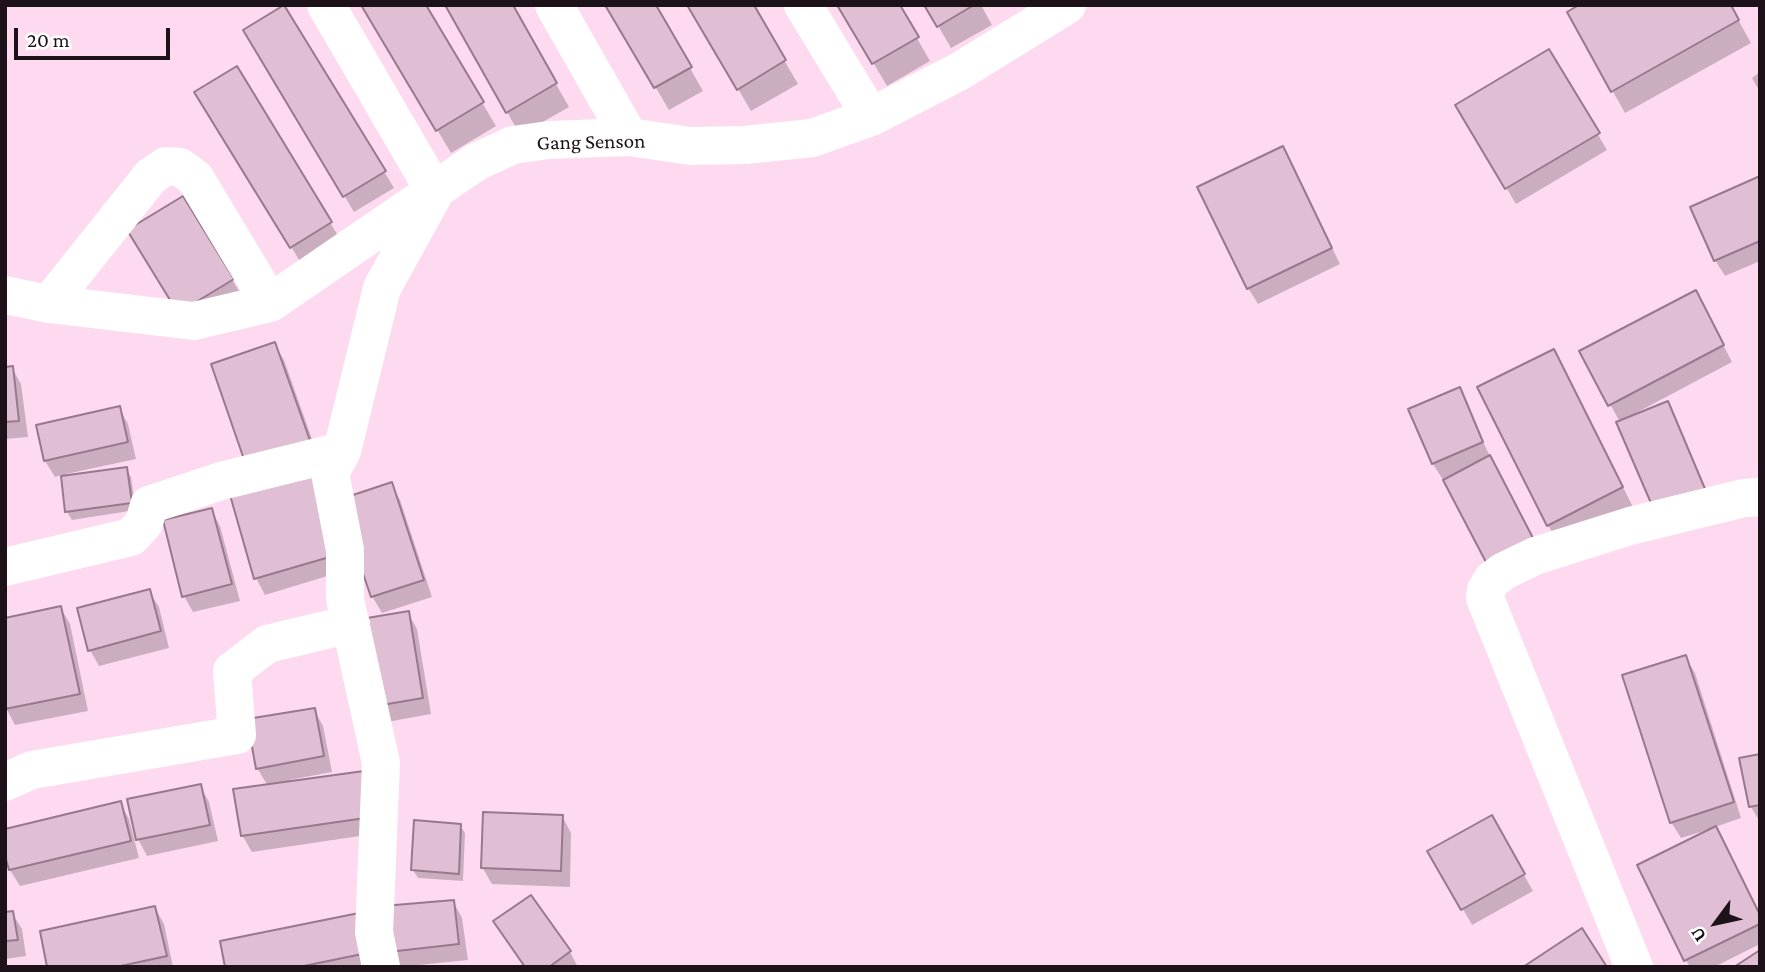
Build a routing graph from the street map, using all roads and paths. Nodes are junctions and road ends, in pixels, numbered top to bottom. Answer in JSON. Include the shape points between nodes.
{"nodes":[{"id":1,"x":326,"y":5,"type":"edge"},
{"id":2,"x":554,"y":5,"type":"edge"},
{"id":3,"x":803,"y":5,"type":"edge"},
{"id":4,"x":1052,"y":9,"type":"edge"},
{"id":5,"x":871,"y":117,"type":"junction"},
{"id":6,"x":629,"y":137,"type":"junction"},
{"id":7,"x":435,"y":192,"type":"junction"},
{"id":8,"x":5,"y":295,"type":"edge"},
{"id":9,"x":270,"y":303,"type":"junction"},
{"id":10,"x":49,"y":304,"type":"junction"},
{"id":11,"x":342,"y":451,"type":"junction"},
{"id":12,"x":1760,"y":498,"type":"edge"},
{"id":13,"x":5,"y":567,"type":"edge"},
{"id":14,"x":351,"y":624,"type":"junction"},
{"id":15,"x":5,"y":782,"type":"edge"},
{"id":16,"x":381,"y":967,"type":"edge"},
{"id":17,"x":1634,"y":967,"type":"edge"}],
"edges":[{"from":1,"to":7,"type":"street"},
{"from":2,"to":6,"type":"street"},
{"from":3,"to":5,"type":"street"},
{"from":4,"to":5,"type":"street","name":"Gang Senson","via":[[960,71]]},
{"from":5,"to":6,"type":"street","name":"Gang Senson","via":[[812,138],[745,145],[691,146]]},
{"from":6,"to":7,"type":"street","name":"Gang Senson","via":[[513,145],[476,162]]},
{"from":7,"to":9,"type":"street","name":"Gang Senson"},
{"from":7,"to":11,"type":"street","via":[[382,288]]},
{"from":8,"to":10,"type":"street","name":"Gang Senson"},
{"from":9,"to":10,"type":"street","name":"Gang Senson","via":[[194,321]]},
{"from":9,"to":10,"type":"street","via":[[195,177],[180,167],[166,166],[151,176]]},
{"from":11,"to":13,"type":"street","via":[[221,481],[149,505],[144,523],[131,537]]},
{"from":11,"to":14,"type":"street","via":[[330,473],[345,550],[345,599]]},
{"from":12,"to":17,"type":"street","via":[[1630,526],[1535,556],[1504,571],[1486,590],[1485,598]]},
{"from":14,"to":15,"type":"street","via":[[267,644],[232,671],[237,735],[32,771]]},
{"from":14,"to":16,"type":"street","via":[[381,763],[374,932]]}]}
